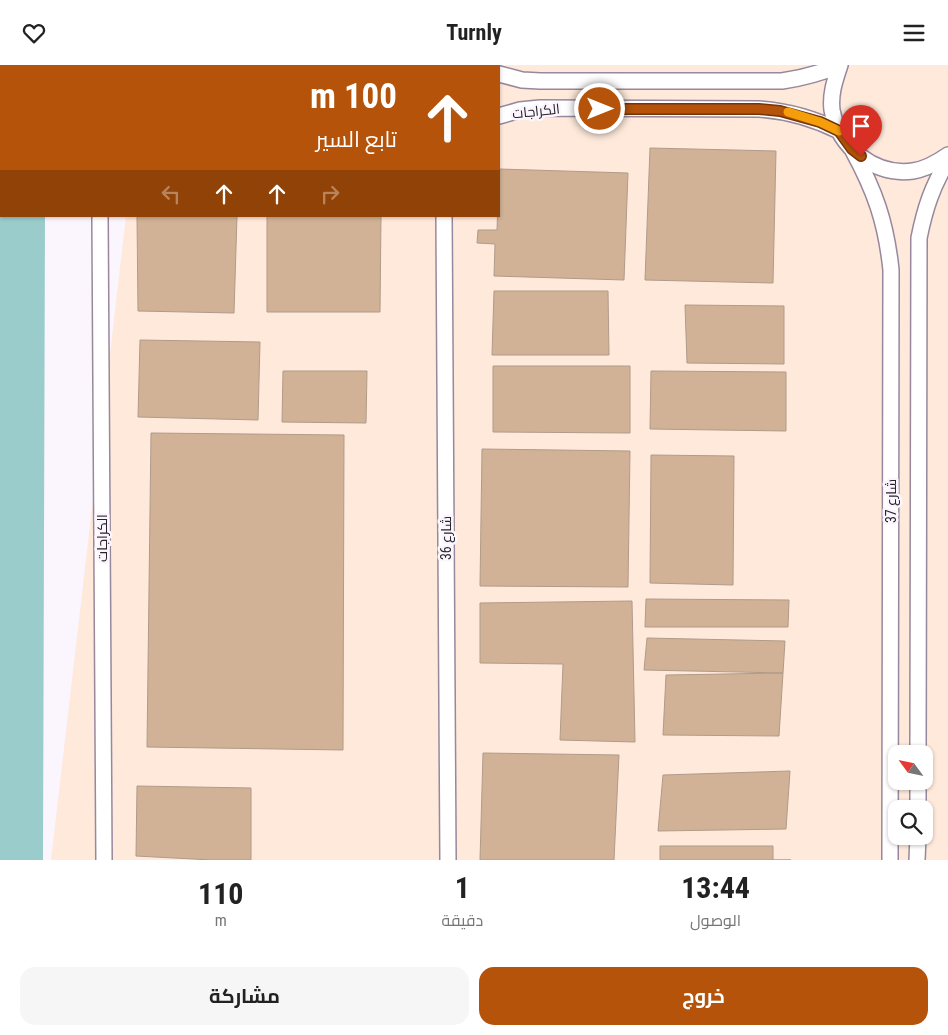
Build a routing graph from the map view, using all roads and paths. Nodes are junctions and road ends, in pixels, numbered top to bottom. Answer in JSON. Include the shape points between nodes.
{"nodes":[{"id":1,"x":840,"y":65,"type":"edge"},
{"id":2,"x":500,"y":74,"type":"edge"},
{"id":3,"x":500,"y":116,"type":"edge"},
{"id":4,"x":839,"y":131,"type":"junction"},
{"id":5,"x":852,"y":149,"type":"junction"},
{"id":6,"x":948,"y":155,"type":"edge"},
{"id":7,"x":948,"y":160,"type":"edge"},
{"id":8,"x":100,"y":217,"type":"edge"},
{"id":9,"x":444,"y":217,"type":"edge"},
{"id":10,"x":918,"y":745,"type":"edge"},
{"id":11,"x":918,"y":845,"type":"edge"},
{"id":12,"x":104,"y":860,"type":"edge"},
{"id":13,"x":448,"y":860,"type":"edge"},
{"id":14,"x":890,"y":860,"type":"edge"},
{"id":15,"x":918,"y":860,"type":"edge"}],
"edges":[{"from":1,"to":2,"type":"street","name":"الكراجات","via":[[815,75],[782,81],[540,81]]},
{"from":1,"to":4,"type":"street","via":[[832,102]]},
{"from":3,"to":4,"type":"street","name":"الكراجات","via":[[540,108],[759,109],[800,115]]},
{"from":4,"to":5,"type":"street"},
{"from":5,"to":6,"type":"street","via":[[870,163],[891,170],[914,171],[935,164]]},
{"from":5,"to":14,"type":"street","name":"شارع 37","via":[[880,207],[892,270]]},
{"from":7,"to":10,"type":"street","name":"شارع 37","via":[[926,207],[919,238]]},
{"from":8,"to":12,"type":"street","name":"الكراجات"},
{"from":9,"to":13,"type":"street","name":"شارع 36"},
{"from":11,"to":15,"type":"street"}]}
